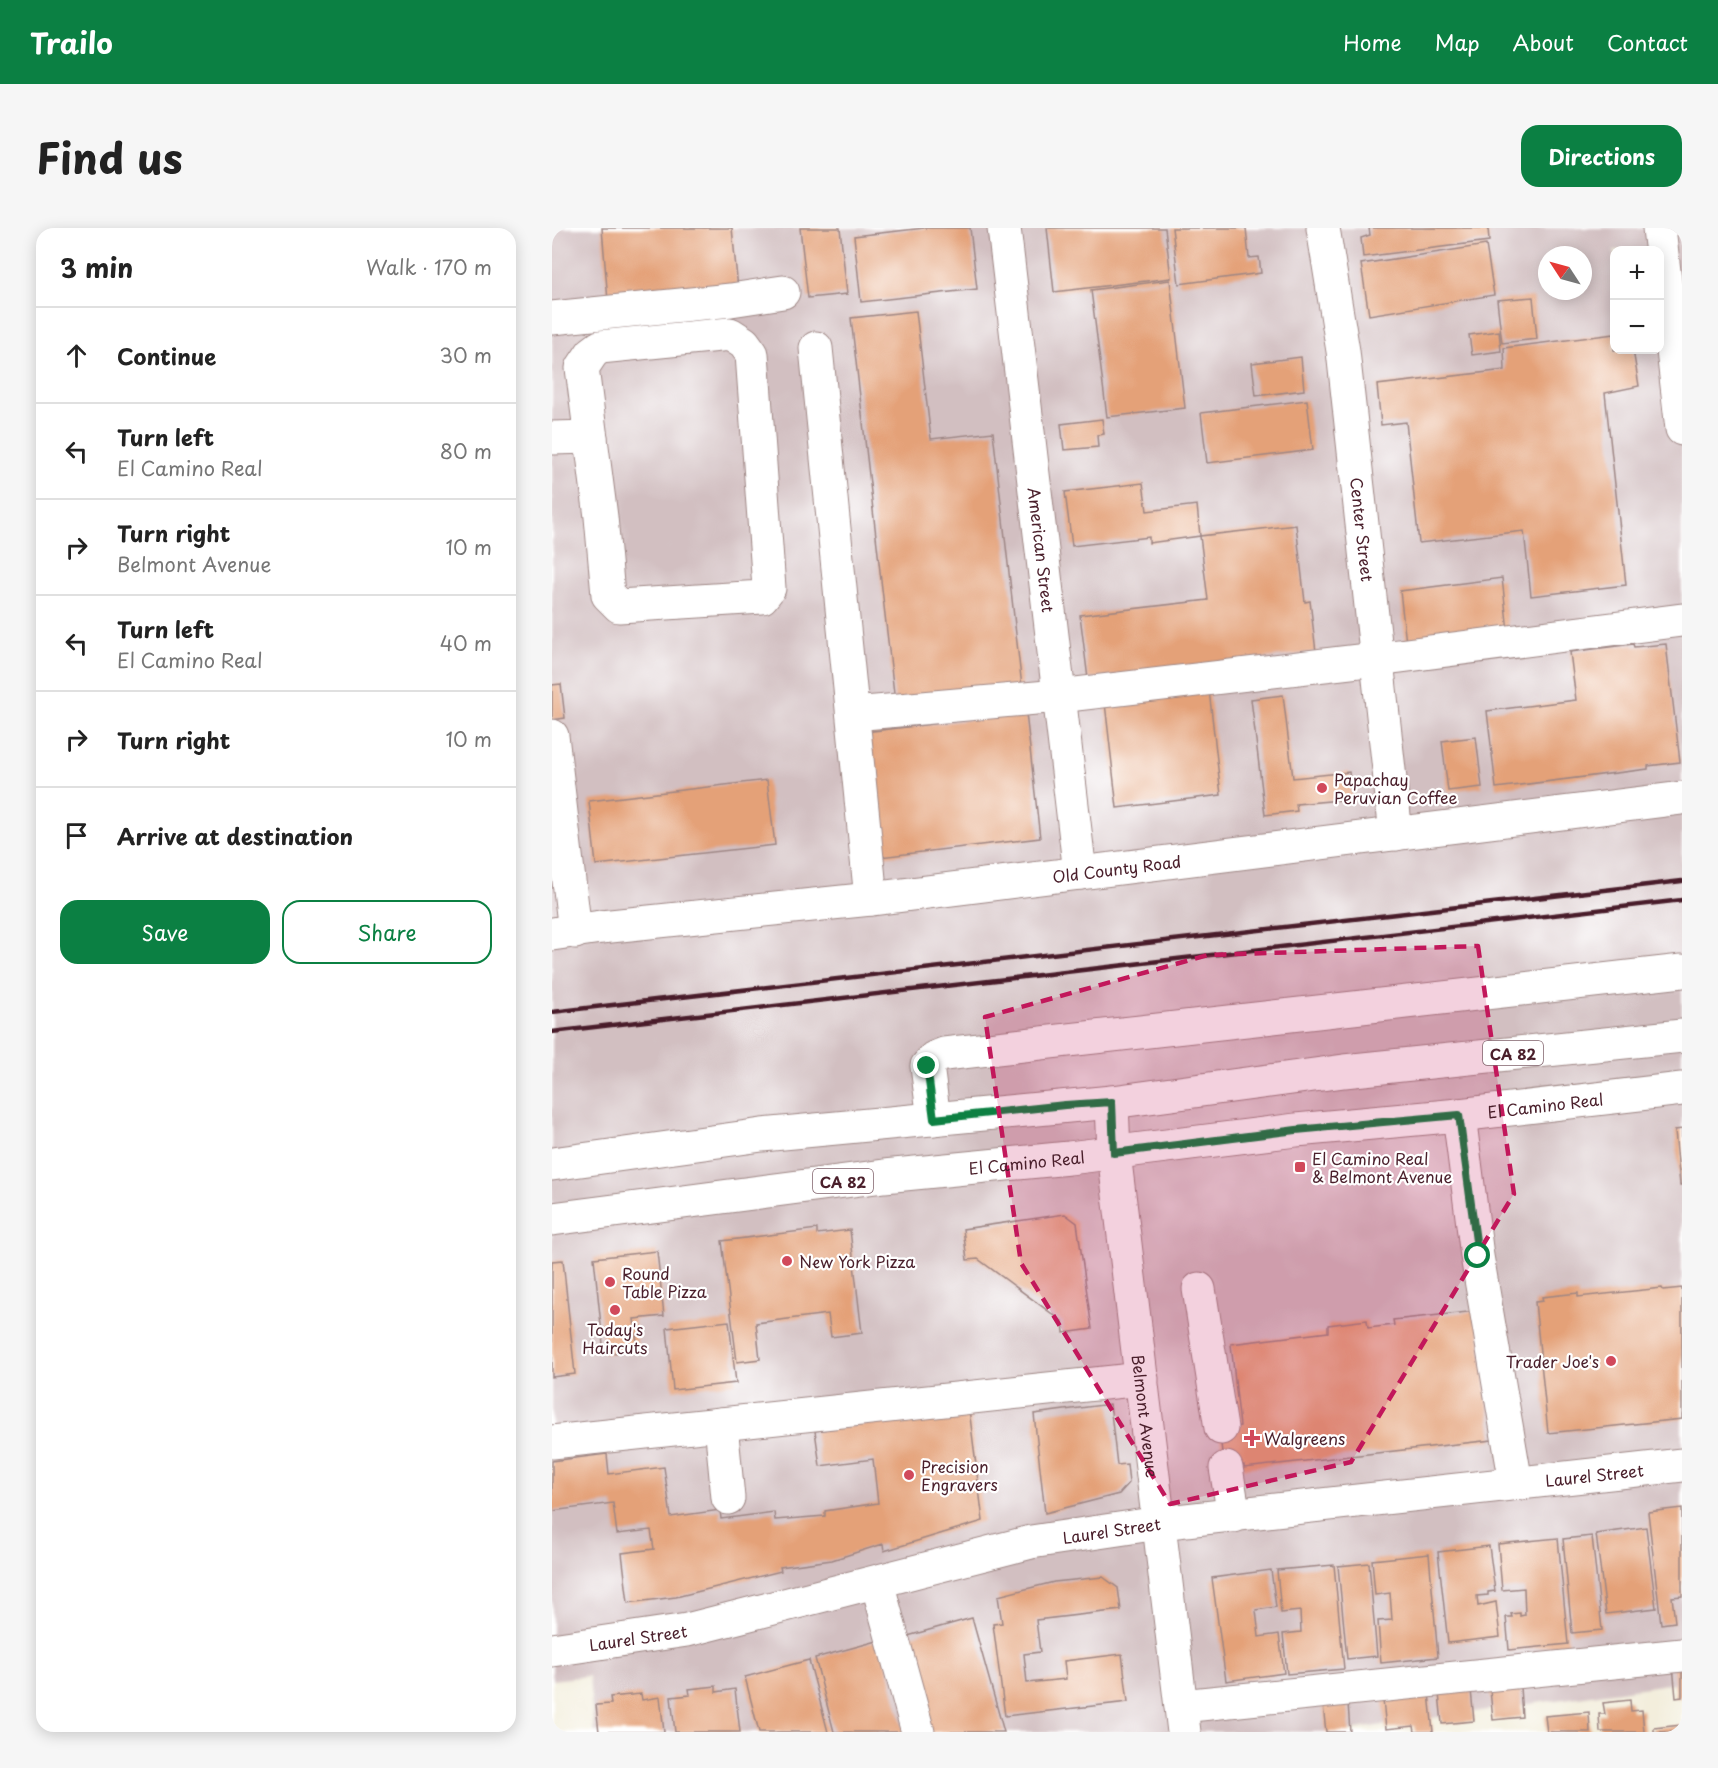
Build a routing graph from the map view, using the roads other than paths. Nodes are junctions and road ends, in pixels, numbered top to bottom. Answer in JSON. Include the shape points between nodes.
{"nodes":[{"id":1,"x":1004,"y":228,"type":"edge"},
{"id":2,"x":1323,"y":228,"type":"edge"},
{"id":3,"x":1659,"y":228,"type":"edge"},
{"id":4,"x":783,"y":292,"type":"dead end"},
{"id":5,"x":552,"y":318,"type":"edge"},
{"id":6,"x":816,"y":348,"type":"dead end"},
{"id":7,"x":1682,"y":429,"type":"edge"},
{"id":8,"x":591,"y":437,"type":"junction"},
{"id":9,"x":552,"y":438,"type":"edge"},
{"id":10,"x":1682,"y":620,"type":"edge"},
{"id":11,"x":1376,"y":659,"type":"junction"},
{"id":12,"x":1059,"y":696,"type":"junction"},
{"id":13,"x":853,"y":714,"type":"junction"},
{"id":14,"x":552,"y":736,"type":"edge"},
{"id":15,"x":1682,"y":798,"type":"edge"},
{"id":16,"x":1396,"y":834,"type":"junction"},
{"id":17,"x":1080,"y":873,"type":"junction"},
{"id":18,"x":872,"y":899,"type":"junction"},
{"id":19,"x":576,"y":931,"type":"edge"},
{"id":20,"x":1682,"y":971,"type":"edge"},
{"id":21,"x":1682,"y":1036,"type":"edge"},
{"id":22,"x":1682,"y":1089,"type":"edge"},
{"id":23,"x":1112,"y":1102,"type":"junction"},
{"id":24,"x":1459,"y":1115,"type":"junction"},
{"id":25,"x":934,"y":1119,"type":"junction"},
{"id":26,"x":1114,"y":1153,"type":"junction"},
{"id":27,"x":552,"y":1164,"type":"edge"},
{"id":28,"x":552,"y":1219,"type":"edge"},
{"id":29,"x":1199,"y":1289,"type":"dead end"},
{"id":30,"x":1142,"y":1379,"type":"junction"},
{"id":31,"x":721,"y":1424,"type":"junction"},
{"id":32,"x":1221,"y":1428,"type":"dead end"},
{"id":33,"x":552,"y":1442,"type":"edge"},
{"id":34,"x":1682,"y":1466,"type":"edge"},
{"id":35,"x":1226,"y":1468,"type":"dead end"},
{"id":36,"x":1516,"y":1483,"type":"junction"},
{"id":37,"x":728,"y":1498,"type":"dead end"},
{"id":38,"x":1234,"y":1516,"type":"junction"},
{"id":39,"x":1159,"y":1523,"type":"junction"},
{"id":40,"x":877,"y":1582,"type":"junction"},
{"id":41,"x":552,"y":1650,"type":"edge"},
{"id":42,"x":1682,"y":1655,"type":"edge"},
{"id":43,"x":1182,"y":1719,"type":"edge"},
{"id":44,"x":918,"y":1732,"type":"edge"}],
"edges":[{"from":1,"to":12,"type":"street","name":"American Street"},
{"from":2,"to":11,"type":"street","name":"Center Street","via":[[1342,351]]},
{"from":3,"to":7,"type":"street"},
{"from":4,"to":5,"type":"street"},
{"from":6,"to":13,"type":"street"},
{"from":8,"to":8,"type":"street","via":[[608,595],[619,606],[762,597],[769,588],[753,354],[744,343],[730,334],[600,347],[582,368]]},
{"from":8,"to":9,"type":"street"},
{"from":10,"to":11,"type":"street"},
{"from":11,"to":12,"type":"street"},
{"from":11,"to":16,"type":"street","name":"Center Street"},
{"from":12,"to":13,"type":"street"},
{"from":12,"to":17,"type":"street","name":"American Street"},
{"from":13,"to":18,"type":"street"},
{"from":14,"to":19,"type":"street"},
{"from":15,"to":16,"type":"street","name":"Old County Road"},
{"from":16,"to":17,"type":"street","name":"Old County Road"},
{"from":17,"to":18,"type":"street","name":"Old County Road"},
{"from":18,"to":19,"type":"street","name":"Old County Road"},
{"from":20,"to":25,"type":"street","via":[[944,1054],[927,1066]]},
{"from":21,"to":23,"type":"street","number":"CA 82","via":[[1344,1071]]},
{"from":22,"to":24,"type":"street","name":"El Camino Real","number":"CA 82"},
{"from":23,"to":25,"type":"street","number":"CA 82"},
{"from":23,"to":26,"type":"street","name":"Belmont Avenue"},
{"from":24,"to":26,"type":"street","name":"El Camino Real","number":"CA 82"},
{"from":24,"to":36,"type":"street"},
{"from":25,"to":27,"type":"street","number":"CA 82","via":[[762,1135]]},
{"from":26,"to":28,"type":"street","name":"El Camino Real","number":"CA 82","via":[[884,1176]]},
{"from":26,"to":30,"type":"street","name":"Belmont Avenue"},
{"from":29,"to":32,"type":"street"},
{"from":30,"to":31,"type":"street"},
{"from":30,"to":39,"type":"street","name":"Belmont Avenue"},
{"from":31,"to":33,"type":"street"},
{"from":31,"to":37,"type":"street"},
{"from":34,"to":36,"type":"street","name":"Laurel Street"},
{"from":35,"to":38,"type":"street"},
{"from":36,"to":38,"type":"street","name":"Laurel Street"},
{"from":38,"to":39,"type":"street","name":"Laurel Street"},
{"from":39,"to":40,"type":"street","name":"Laurel Street","via":[[1031,1542]]},
{"from":39,"to":43,"type":"street","name":"Belmont Avenue"},
{"from":40,"to":41,"type":"street","name":"Laurel Street","via":[[687,1630]]},
{"from":40,"to":44,"type":"street"},
{"from":42,"to":43,"type":"street"}]}
